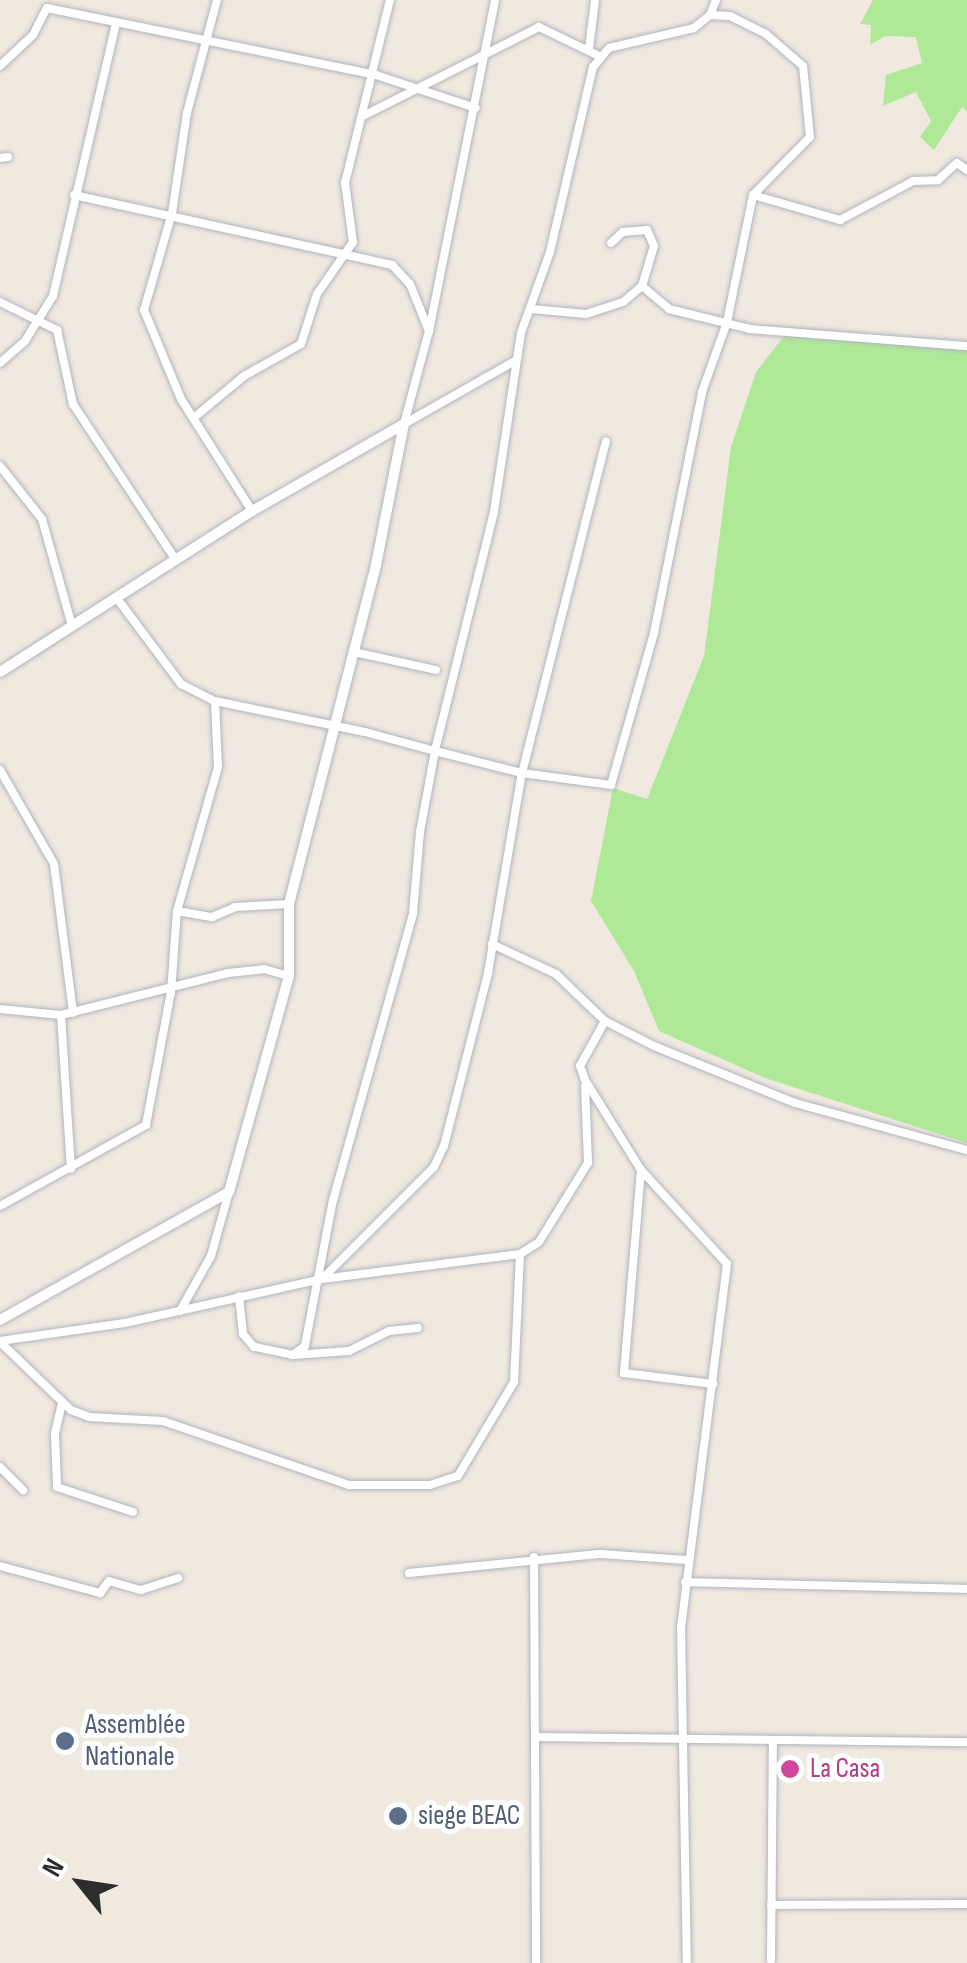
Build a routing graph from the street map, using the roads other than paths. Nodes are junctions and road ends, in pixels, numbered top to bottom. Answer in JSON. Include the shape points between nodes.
{"nodes":[{"id":1,"x":217,"y":0,"type":"edge"},
{"id":2,"x":390,"y":0,"type":"edge"},
{"id":3,"x":495,"y":0,"type":"edge"},
{"id":4,"x":596,"y":0,"type":"edge"},
{"id":5,"x":716,"y":0,"type":"edge"},
{"id":6,"x":48,"y":4,"type":"edge"},
{"id":7,"x":710,"y":15,"type":"junction"},
{"id":8,"x":116,"y":22,"type":"junction"},
{"id":9,"x":206,"y":37,"type":"junction"},
{"id":10,"x":589,"y":49,"type":"junction"},
{"id":11,"x":486,"y":54,"type":"junction"},
{"id":12,"x":599,"y":56,"type":"junction"},
{"id":13,"x":0,"y":66,"type":"edge"},
{"id":14,"x":376,"y":75,"type":"junction"},
{"id":15,"x":413,"y":87,"type":"junction"},
{"id":16,"x":476,"y":108,"type":"junction"},
{"id":17,"x":364,"y":116,"type":"junction"},
{"id":18,"x":967,"y":170,"type":"edge"},
{"id":19,"x":74,"y":195,"type":"junction"},
{"id":20,"x":753,"y":195,"type":"junction"},
{"id":21,"x":172,"y":212,"type":"junction"},
{"id":22,"x":611,"y":243,"type":"dead end"},
{"id":23,"x":343,"y":255,"type":"junction"},
{"id":24,"x":642,"y":286,"type":"junction"},
{"id":25,"x":0,"y":302,"type":"edge"},
{"id":26,"x":532,"y":308,"type":"junction"},
{"id":27,"x":43,"y":318,"type":"junction"},
{"id":28,"x":727,"y":322,"type":"junction"},
{"id":29,"x":430,"y":330,"type":"junction"},
{"id":30,"x":967,"y":346,"type":"edge"},
{"id":31,"x":515,"y":360,"type":"junction"},
{"id":32,"x":0,"y":363,"type":"edge"},
{"id":33,"x":196,"y":416,"type":"junction"},
{"id":34,"x":404,"y":424,"type":"junction"},
{"id":35,"x":606,"y":441,"type":"dead end"},
{"id":36,"x":0,"y":466,"type":"edge"},
{"id":37,"x":252,"y":511,"type":"junction"},
{"id":38,"x":176,"y":560,"type":"junction"},
{"id":39,"x":116,"y":598,"type":"junction"},
{"id":40,"x":72,"y":626,"type":"junction"},
{"id":41,"x":354,"y":652,"type":"junction"},
{"id":42,"x":436,"y":670,"type":"dead end"},
{"id":43,"x":0,"y":672,"type":"edge"},
{"id":44,"x":215,"y":702,"type":"junction"},
{"id":45,"x":334,"y":730,"type":"junction"},
{"id":46,"x":436,"y":751,"type":"junction"},
{"id":47,"x":0,"y":770,"type":"edge"},
{"id":48,"x":522,"y":773,"type":"junction"},
{"id":49,"x":289,"y":904,"type":"junction"},
{"id":50,"x":177,"y":911,"type":"junction"},
{"id":51,"x":492,"y":944,"type":"junction"},
{"id":52,"x":289,"y":976,"type":"junction"},
{"id":53,"x":171,"y":992,"type":"junction"},
{"id":54,"x":0,"y":1009,"type":"edge"},
{"id":55,"x":73,"y":1013,"type":"junction"},
{"id":56,"x":60,"y":1015,"type":"junction"},
{"id":57,"x":605,"y":1022,"type":"junction"},
{"id":58,"x":585,"y":1080,"type":"junction"},
{"id":59,"x":967,"y":1150,"type":"edge"},
{"id":60,"x":71,"y":1169,"type":"junction"},
{"id":61,"x":641,"y":1170,"type":"junction"},
{"id":62,"x":228,"y":1192,"type":"junction"},
{"id":63,"x":0,"y":1206,"type":"edge"},
{"id":64,"x":520,"y":1254,"type":"junction"},
{"id":65,"x":322,"y":1279,"type":"junction"},
{"id":66,"x":238,"y":1296,"type":"junction"},
{"id":67,"x":180,"y":1310,"type":"junction"},
{"id":68,"x":0,"y":1320,"type":"edge"},
{"id":69,"x":418,"y":1328,"type":"dead end"},
{"id":70,"x":0,"y":1341,"type":"edge"},
{"id":71,"x":293,"y":1355,"type":"junction"},
{"id":72,"x":714,"y":1384,"type":"junction"},
{"id":73,"x":62,"y":1402,"type":"junction"},
{"id":74,"x":0,"y":1467,"type":"edge"},
{"id":75,"x":23,"y":1490,"type":"dead end"},
{"id":76,"x":132,"y":1512,"type":"dead end"},
{"id":77,"x":534,"y":1557,"type":"junction"},
{"id":78,"x":686,"y":1560,"type":"junction"},
{"id":79,"x":0,"y":1566,"type":"edge"},
{"id":80,"x":409,"y":1573,"type":"dead end"},
{"id":81,"x":178,"y":1578,"type":"dead end"},
{"id":82,"x":685,"y":1582,"type":"junction"},
{"id":83,"x":967,"y":1589,"type":"edge"},
{"id":84,"x":538,"y":1737,"type":"junction"},
{"id":85,"x":684,"y":1740,"type":"junction"},
{"id":86,"x":773,"y":1741,"type":"junction"},
{"id":87,"x":967,"y":1742,"type":"edge"},
{"id":88,"x":967,"y":1904,"type":"edge"},
{"id":89,"x":772,"y":1906,"type":"junction"},
{"id":90,"x":771,"y":1960,"type":"edge"},
{"id":91,"x":536,"y":1963,"type":"edge"},
{"id":92,"x":686,"y":1963,"type":"edge"}],
"edges":[{"from":1,"to":9,"type":"street"},
{"from":2,"to":14,"type":"street"},
{"from":3,"to":11,"type":"street"},
{"from":4,"to":10,"type":"street"},
{"from":5,"to":7,"type":"street"},
{"from":6,"to":8,"type":"street"},
{"from":6,"to":13,"type":"street","via":[[33,36]]},
{"from":7,"to":12,"type":"street","via":[[694,28],[625,42]]},
{"from":7,"to":20,"type":"street","via":[[730,16],[766,34],[808,79],[810,137]]},
{"from":8,"to":9,"type":"street"},
{"from":8,"to":19,"type":"street"},
{"from":9,"to":14,"type":"street"},
{"from":9,"to":21,"type":"street"},
{"from":10,"to":11,"type":"street","via":[[540,27]]},
{"from":10,"to":12,"type":"street"},
{"from":11,"to":15,"type":"street"},
{"from":11,"to":16,"type":"street"},
{"from":12,"to":26,"type":"street"},
{"from":14,"to":15,"type":"street"},
{"from":14,"to":17,"type":"street"},
{"from":15,"to":16,"type":"street"},
{"from":15,"to":17,"type":"street"},
{"from":16,"to":29,"type":"street"},
{"from":17,"to":23,"type":"street","via":[[345,183],[356,225]]},
{"from":18,"to":20,"type":"street","via":[[957,163],[938,180],[913,181],[840,220]]},
{"from":19,"to":21,"type":"street"},
{"from":19,"to":27,"type":"street"},
{"from":20,"to":28,"type":"street"},
{"from":21,"to":23,"type":"street"},
{"from":21,"to":33,"type":"street","via":[[144,310],[159,355]]},
{"from":22,"to":24,"type":"street","via":[[637,230],[652,237]]},
{"from":23,"to":29,"type":"street","via":[[392,265],[404,274]]},
{"from":23,"to":33,"type":"street","via":[[317,294],[301,344],[244,376]]},
{"from":24,"to":26,"type":"street","via":[[623,302],[586,314]]},
{"from":24,"to":28,"type":"street","via":[[669,309]]},
{"from":25,"to":27,"type":"street"},
{"from":26,"to":31,"type":"street"},
{"from":27,"to":32,"type":"street"},
{"from":27,"to":38,"type":"street","via":[[64,350],[74,404]]},
{"from":28,"to":30,"type":"street","via":[[781,334]]},
{"from":28,"to":48,"type":"street","via":[[702,392],[617,775],[604,788]]},
{"from":29,"to":34,"type":"street"},
{"from":31,"to":34,"type":"street"},
{"from":31,"to":46,"type":"street","via":[[494,512]]},
{"from":33,"to":37,"type":"street"},
{"from":34,"to":37,"type":"street"},
{"from":34,"to":41,"type":"street"},
{"from":35,"to":48,"type":"street"},
{"from":36,"to":40,"type":"street","via":[[42,519]]},
{"from":37,"to":38,"type":"street"},
{"from":38,"to":39,"type":"street"},
{"from":39,"to":40,"type":"street"},
{"from":39,"to":44,"type":"street","via":[[181,684]]},
{"from":40,"to":43,"type":"street"},
{"from":41,"to":42,"type":"street"},
{"from":41,"to":45,"type":"street"},
{"from":44,"to":45,"type":"street"},
{"from":44,"to":50,"type":"street","via":[[218,768]]},
{"from":45,"to":46,"type":"street"},
{"from":45,"to":49,"type":"street"},
{"from":46,"to":48,"type":"street"},
{"from":46,"to":65,"type":"street","via":[[413,914],[333,1200]]},
{"from":47,"to":55,"type":"street","via":[[54,864]]},
{"from":48,"to":51,"type":"street"},
{"from":49,"to":50,"type":"street","via":[[235,907],[212,917]]},
{"from":49,"to":52,"type":"street"},
{"from":50,"to":53,"type":"street"},
{"from":51,"to":57,"type":"street","via":[[556,974]]},
{"from":51,"to":65,"type":"street","via":[[440,1158]]},
{"from":52,"to":53,"type":"street","via":[[264,969],[228,973]]},
{"from":52,"to":62,"type":"street"},
{"from":53,"to":55,"type":"street"},
{"from":53,"to":60,"type":"street","via":[[146,1126]]},
{"from":54,"to":56,"type":"street"},
{"from":55,"to":56,"type":"street"},
{"from":56,"to":60,"type":"street"},
{"from":57,"to":58,"type":"street","via":[[580,1066]]},
{"from":57,"to":59,"type":"street","via":[[795,1104]]},
{"from":58,"to":61,"type":"street"},
{"from":58,"to":64,"type":"street","via":[[588,1163],[538,1242]]},
{"from":60,"to":63,"type":"street"},
{"from":61,"to":72,"type":"street","via":[[728,1264]]},
{"from":61,"to":72,"type":"street","via":[[624,1373]]},
{"from":62,"to":67,"type":"street","via":[[211,1256]]},
{"from":62,"to":68,"type":"street"},
{"from":64,"to":65,"type":"street"},
{"from":64,"to":73,"type":"street","via":[[514,1382],[458,1476],[430,1484],[348,1486],[163,1421],[89,1417]]},
{"from":65,"to":66,"type":"street"},
{"from":65,"to":71,"type":"street","via":[[313,1332]]},
{"from":66,"to":67,"type":"street"},
{"from":66,"to":71,"type":"street","via":[[248,1342],[263,1352]]},
{"from":67,"to":70,"type":"street"},
{"from":69,"to":71,"type":"street","via":[[389,1331],[349,1350]]},
{"from":70,"to":73,"type":"street"},
{"from":72,"to":78,"type":"street"},
{"from":73,"to":76,"type":"street","via":[[55,1434],[57,1487]]},
{"from":74,"to":75,"type":"street"},
{"from":77,"to":78,"type":"street"},
{"from":77,"to":80,"type":"street","via":[[435,1575]]},
{"from":77,"to":84,"type":"street"},
{"from":78,"to":82,"type":"street"},
{"from":79,"to":81,"type":"street","via":[[100,1593],[110,1581],[142,1590]]},
{"from":82,"to":83,"type":"street"},
{"from":82,"to":85,"type":"street"},
{"from":84,"to":85,"type":"street"},
{"from":84,"to":91,"type":"street"},
{"from":85,"to":86,"type":"street"},
{"from":85,"to":92,"type":"street"},
{"from":86,"to":87,"type":"street"},
{"from":86,"to":89,"type":"street"},
{"from":88,"to":89,"type":"street"},
{"from":89,"to":90,"type":"street"}]}
